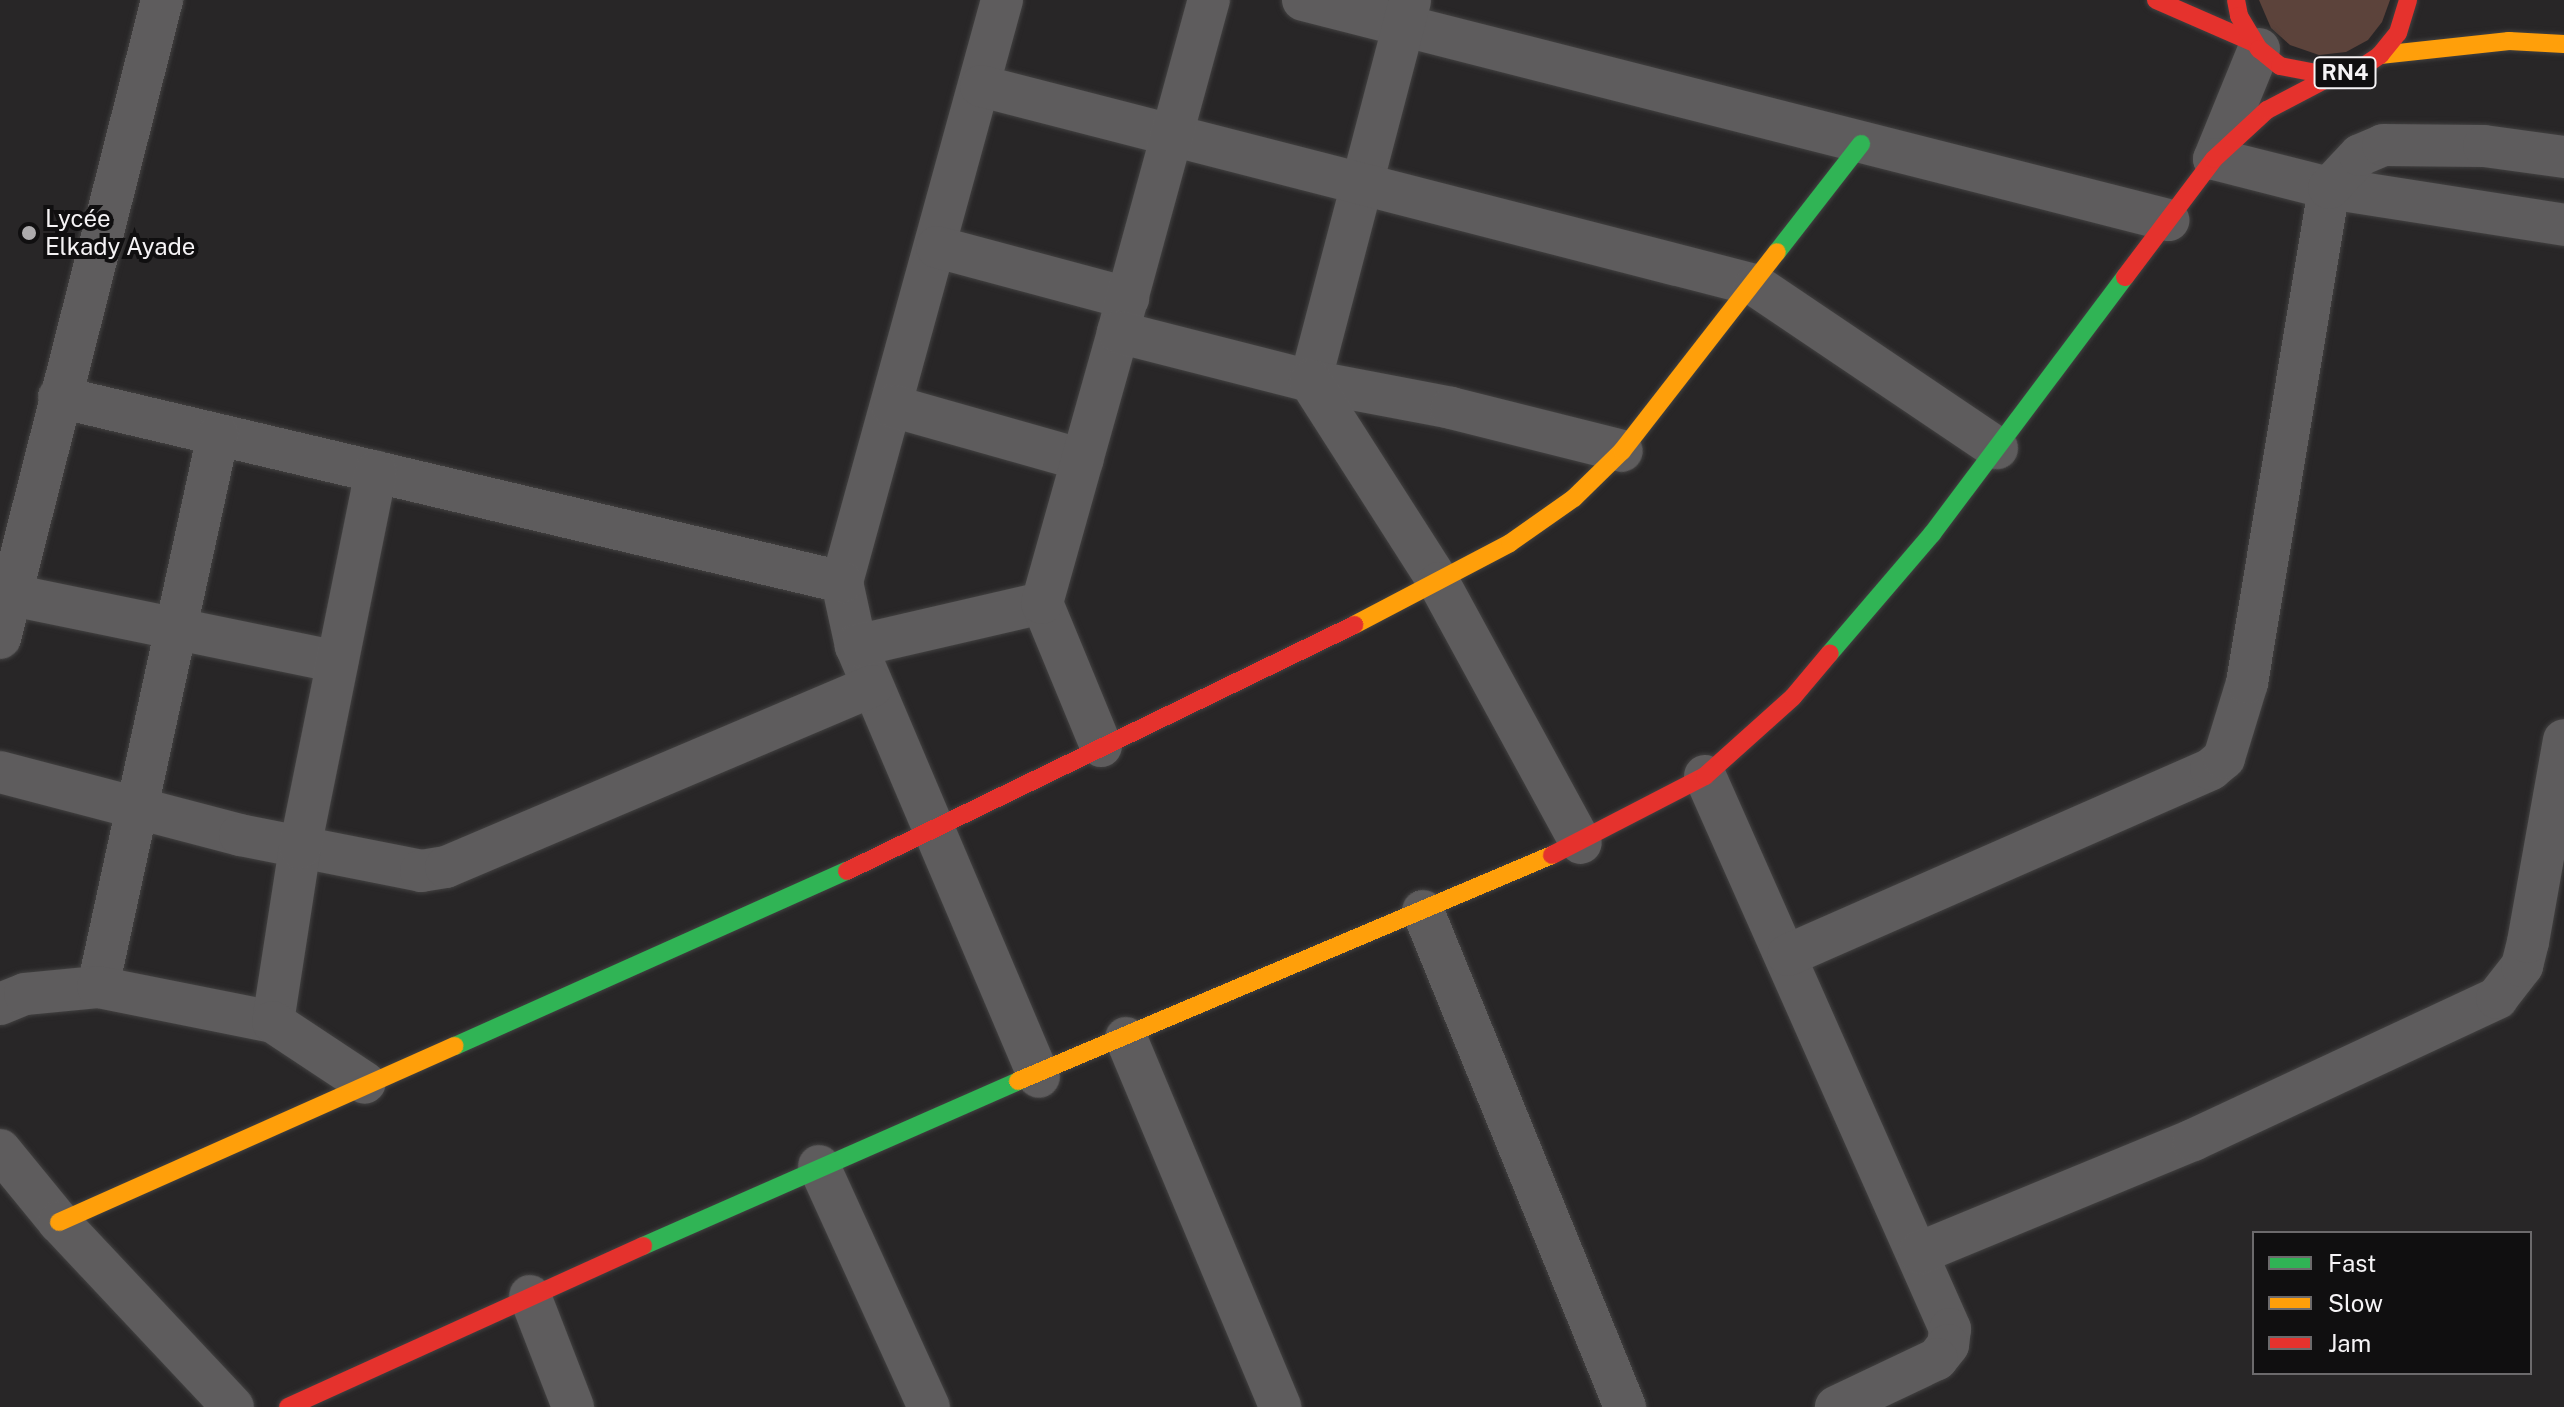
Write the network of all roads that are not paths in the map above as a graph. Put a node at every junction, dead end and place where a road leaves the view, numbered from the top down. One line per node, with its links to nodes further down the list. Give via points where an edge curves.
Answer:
1 (162, 0): 26 (street)
2 (1002, 0): 13 (street)
3 (1209, 0): 14 (street)
4 (1303, 0): 8 (street)
5 (2156, 0): 10 (street, RN4)
6 (2236, 0): 10 (street)
7 (2408, 0): 11 (street, RN4, via 2398,33)
8 (1406, 13): 15 (street); 18 (street)
9 (2564, 44): 11 (street, RN4, via 2495,41)
10 (2256, 46): 12 (street, RN4, via 2280,66); 17 (street)
11 (2380, 55): 12 (street, RN4, via 2358,70)
12 (2332, 76): 17 (street, via 2267,110)
13 (981, 86): 14 (street); 22 (street)
14 (1171, 136): 18 (street); 24 (street)
15 (1861, 144): 20 (street); 23 (street)
16 (2564, 157): 19 (street, via 2484,146 2383,145 2360,155)
17 (2214, 159): 19 (street); 20 (street)
18 (1365, 187): 23 (street); 25 (street)
19 (2329, 188): 21 (street); 51 (street, via 2247,683 2224,758 2211,769)
20 (2168, 220): 29 (street)
21 (2564, 225)
22 (937, 247): 24 (street); 27 (street)
23 (1755, 285): 29 (street); 30 (street)
24 (1123, 315): 25 (street); 31 (street)
25 (1310, 381): 30 (street, via 1451,408); 34 (street)
26 (59, 397): 28 (street); 35 (street)
27 (892, 406): 31 (street); 33 (street)
28 (218, 435): 32 (street); 37 (street)
29 (1997, 448): 45 (street, via 1932,534 1793,697)
30 (1622, 451): 34 (street, via 1574,498)
31 (1083, 460): 36 (street)
32 (376, 472): 33 (street); 40 (street)
33 (842, 582): 39 (street)
34 (1439, 583): 43 (street); 48 (street)
35 (12, 595): 37 (street); 38 (street)
36 (1042, 603): 39 (street); 43 (street)
37 (176, 629): 40 (street); 46 (street)
38 (0, 638)
39 (856, 646): 41 (street)
40 (337, 662): 49 (street)
41 (872, 686): 47 (street); 49 (street, via 446,867 389,869)
42 (2564, 740): 61 (street, via 2522,966 2497,998 2193,1140)
43 (1101, 746): 47 (street)
44 (0, 772): 46 (street)
45 (1705, 776): 48 (street); 51 (street)
46 (134, 808): 49 (street); 52 (street)
47 (937, 831): 56 (street); 57 (street)
48 (1581, 843): 50 (street)
49 (300, 848): 54 (street)
50 (1423, 911): 55 (street); 68 (street)
51 (1788, 955): 61 (street)
52 (98, 987): 53 (street, via 25,994); 54 (street)
53 (0, 1004)
54 (273, 1022): 57 (street)
55 (1126, 1038): 56 (street); 67 (street)
56 (1039, 1077): 59 (street)
57 (365, 1083): 60 (street)
58 (0, 1150): 60 (street)
59 (819, 1166): 62 (street); 66 (street)
60 (59, 1222): 63 (street)
61 (1919, 1253): 69 (street, via 1950,1329 1948,1345 1914,1373)
62 (530, 1296): 64 (street); 65 (street)
63 (233, 1407)
64 (288, 1407)
65 (573, 1407)
66 (929, 1407)
67 (1280, 1407)
68 (1625, 1407)
69 (1836, 1407)

